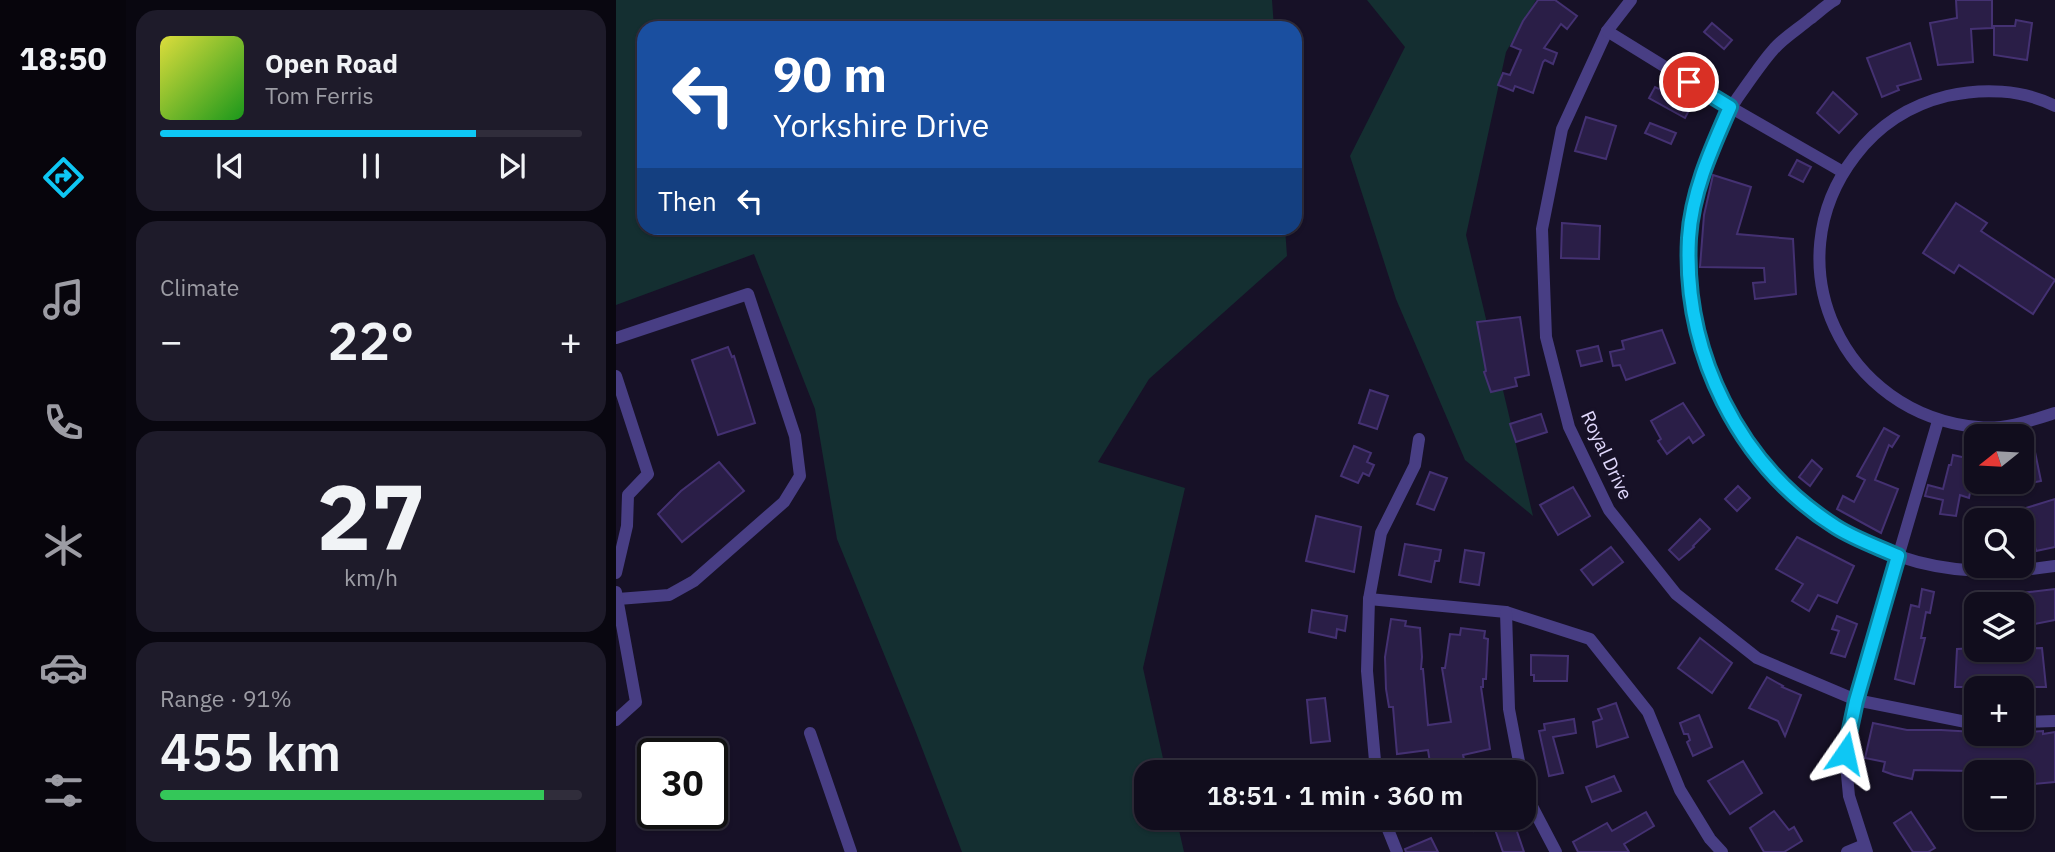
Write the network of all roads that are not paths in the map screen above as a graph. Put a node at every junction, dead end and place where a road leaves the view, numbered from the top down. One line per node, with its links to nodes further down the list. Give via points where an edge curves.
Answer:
1 (1631, 0): 3 (street, Royal Drive)
2 (1835, 0): 5 (street, via 1774,49)
3 (1607, 31): 5 (street); 18 (street, Royal Drive, via 1562,129 1542,229 1546,338 1569,428 1609,510 1676,594 1758,657)
4 (2055, 106): 6 (street, via 2007,92 1969,92 1931,100 1896,117 1866,141)
5 (1730, 107): 6 (street); 12 (street, via 1703,169 1689,236 1691,305 1708,371 1739,432 1782,485 1836,527)
6 (1843, 172): 10 (street, via 1823,219 1819,270 1830,320 1855,364 1892,398)
7 (616, 338): 15 (street, via 748,294 795,436 800,476 784,502 694,581 669,595)
8 (616, 376): 14 (street, via 648,474 628,495 627,526)
9 (2055, 413): 10 (street, via 2021,424 1979,428)
10 (1938, 421): 12 (street)
11 (1419, 439): 16 (street, via 1415,465 1381,533)
12 (1898, 556): 13 (street, via 1954,570 2012,572); 18 (street)
13 (2055, 566)
14 (616, 573)
15 (617, 595): 19 (street, via 636,702)
16 (1369, 599): 17 (street); 24 (street, via 1367,671)
17 (1506, 612): 25 (street, via 1509,709); 32 (street, via 1590,639 1648,712 1680,790)
18 (1856, 701): 21 (street, Royal Drive); 28 (street, via 1845,753 1849,796)
19 (616, 719)
20 (2055, 721): 22 (street)
21 (1964, 722)
22 (2034, 722)
23 (810, 733): 29 (street)
24 (1375, 760)
25 (1519, 760)
26 (1536, 814): 31 (street)
27 (1388, 830): 30 (street)
28 (1866, 849): 33 (street)
29 (851, 852)
30 (1397, 852)
31 (1556, 852)
32 (1722, 852)
33 (1847, 852)

